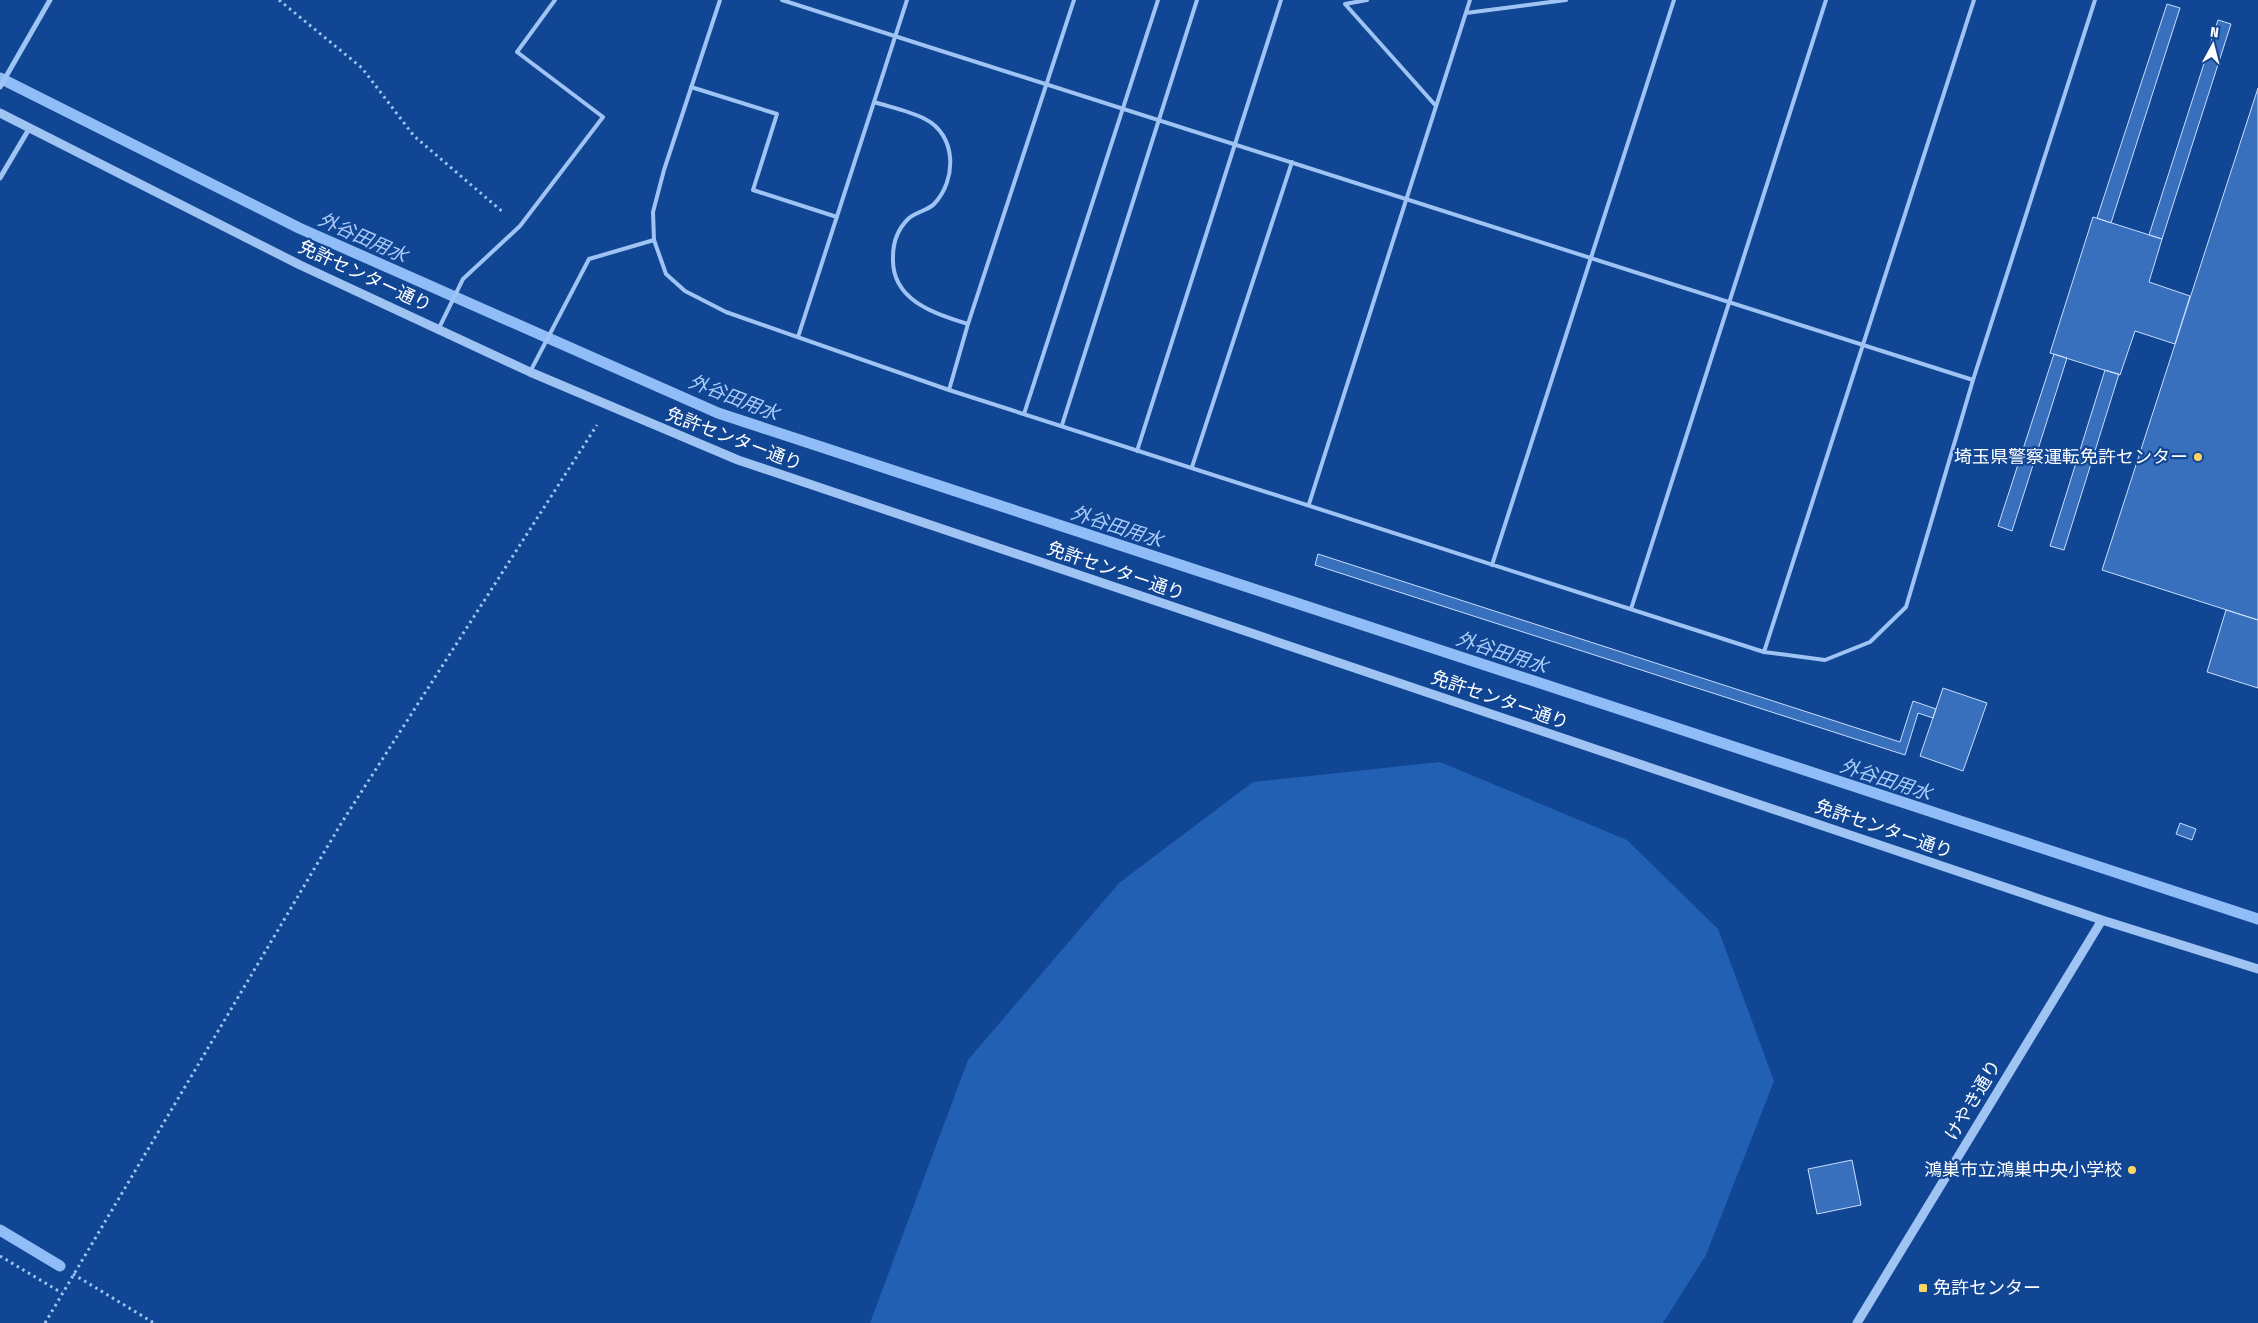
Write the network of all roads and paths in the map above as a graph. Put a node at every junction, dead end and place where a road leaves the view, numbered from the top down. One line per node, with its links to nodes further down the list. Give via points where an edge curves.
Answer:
1 (50, 0): 21 (street)
2 (279, 0): 34 (path, via 362,68 414,136)
3 (555, 0): 34 (lane, via 517,52 603,117)
4 (720, 0): 22 (lane)
5 (782, 0): 19 (lane)
6 (907, 0): 19 (lane)
7 (1074, 0): 20 (lane)
8 (1158, 0): 25 (lane)
9 (1197, 0): 27 (lane)
10 (1281, 0): 29 (lane)
11 (1366, 0): 24 (lane, via 1345,4)
12 (1470, 0): 18 (lane)
13 (1566, 0): 18 (lane)
14 (1674, 0): 36 (lane)
15 (1826, 0): 37 (lane)
16 (1974, 0): 41 (lane)
17 (2095, 0): 43 (lane)
18 (1466, 13): 24 (lane)
19 (895, 36): 20 (lane); 23 (lane)
20 (1046, 84): 25 (lane); 38 (lane)
21 (0, 87)
22 (691, 87): 33 (lane, via 777,114 752,190); 35 (lane, via 655,203)
23 (874, 102): 33 (lane); 38 (lane, via 926,119 947,140 951,165 947,187 933,205 908,219 893,242 892,270 902,291 922,308)
24 (1436, 106): 32 (lane)
25 (1123, 108): 27 (lane); 46 (lane)
26 (0, 113): 28 (street, 免許センター通り)
27 (1159, 120): 29 (lane); 47 (lane)
28 (29, 129): 31 (street); 39 (street, 免許センター通り, via 300,265)
29 (1235, 144): 30 (lane); 48 (lane)
30 (1292, 162): 32 (lane); 49 (lane)
31 (0, 178)
32 (1405, 199): 36 (lane); 50 (lane)
33 (837, 217): 40 (lane)
34 (520, 226): 39 (lane, via 463,279)
35 (654, 240): 40 (lane, via 666,274 685,291 726,312); 42 (lane, via 589,259)
36 (1591, 258): 37 (lane); 51 (lane)
37 (1729, 302): 41 (lane); 52 (lane)
38 (968, 324): 44 (lane)
39 (439, 328): 42 (street, 免許センター通り)
40 (798, 338): 44 (lane)
41 (1863, 344): 43 (lane); 53 (lane)
42 (530, 372): 45 (street, 免許センター通り)
43 (1973, 380): 53 (lane, via 1906,607 1870,642 1825,660)
44 (949, 390): 46 (lane)
45 (610, 406): 54 (street, 免許センター通り, via 738,460 823,490); 57 (path, via 342,822)
46 (1024, 414): 47 (lane)
47 (1062, 425): 48 (lane)
48 (1137, 451): 49 (lane)
49 (1192, 467): 50 (lane)
50 (1309, 504): 51 (lane)
51 (1492, 565): 52 (lane)
52 (1631, 609): 53 (lane)
53 (1764, 652)
54 (2102, 920): 55 (street, 免許センター通り); 61 (street, けやき通り)
55 (2258, 969)
56 (0, 1256): 58 (path)
57 (73, 1274): 58 (path); 60 (path)
58 (62, 1293): 59 (path)
59 (45, 1323)
60 (154, 1323)
61 (1857, 1323)

